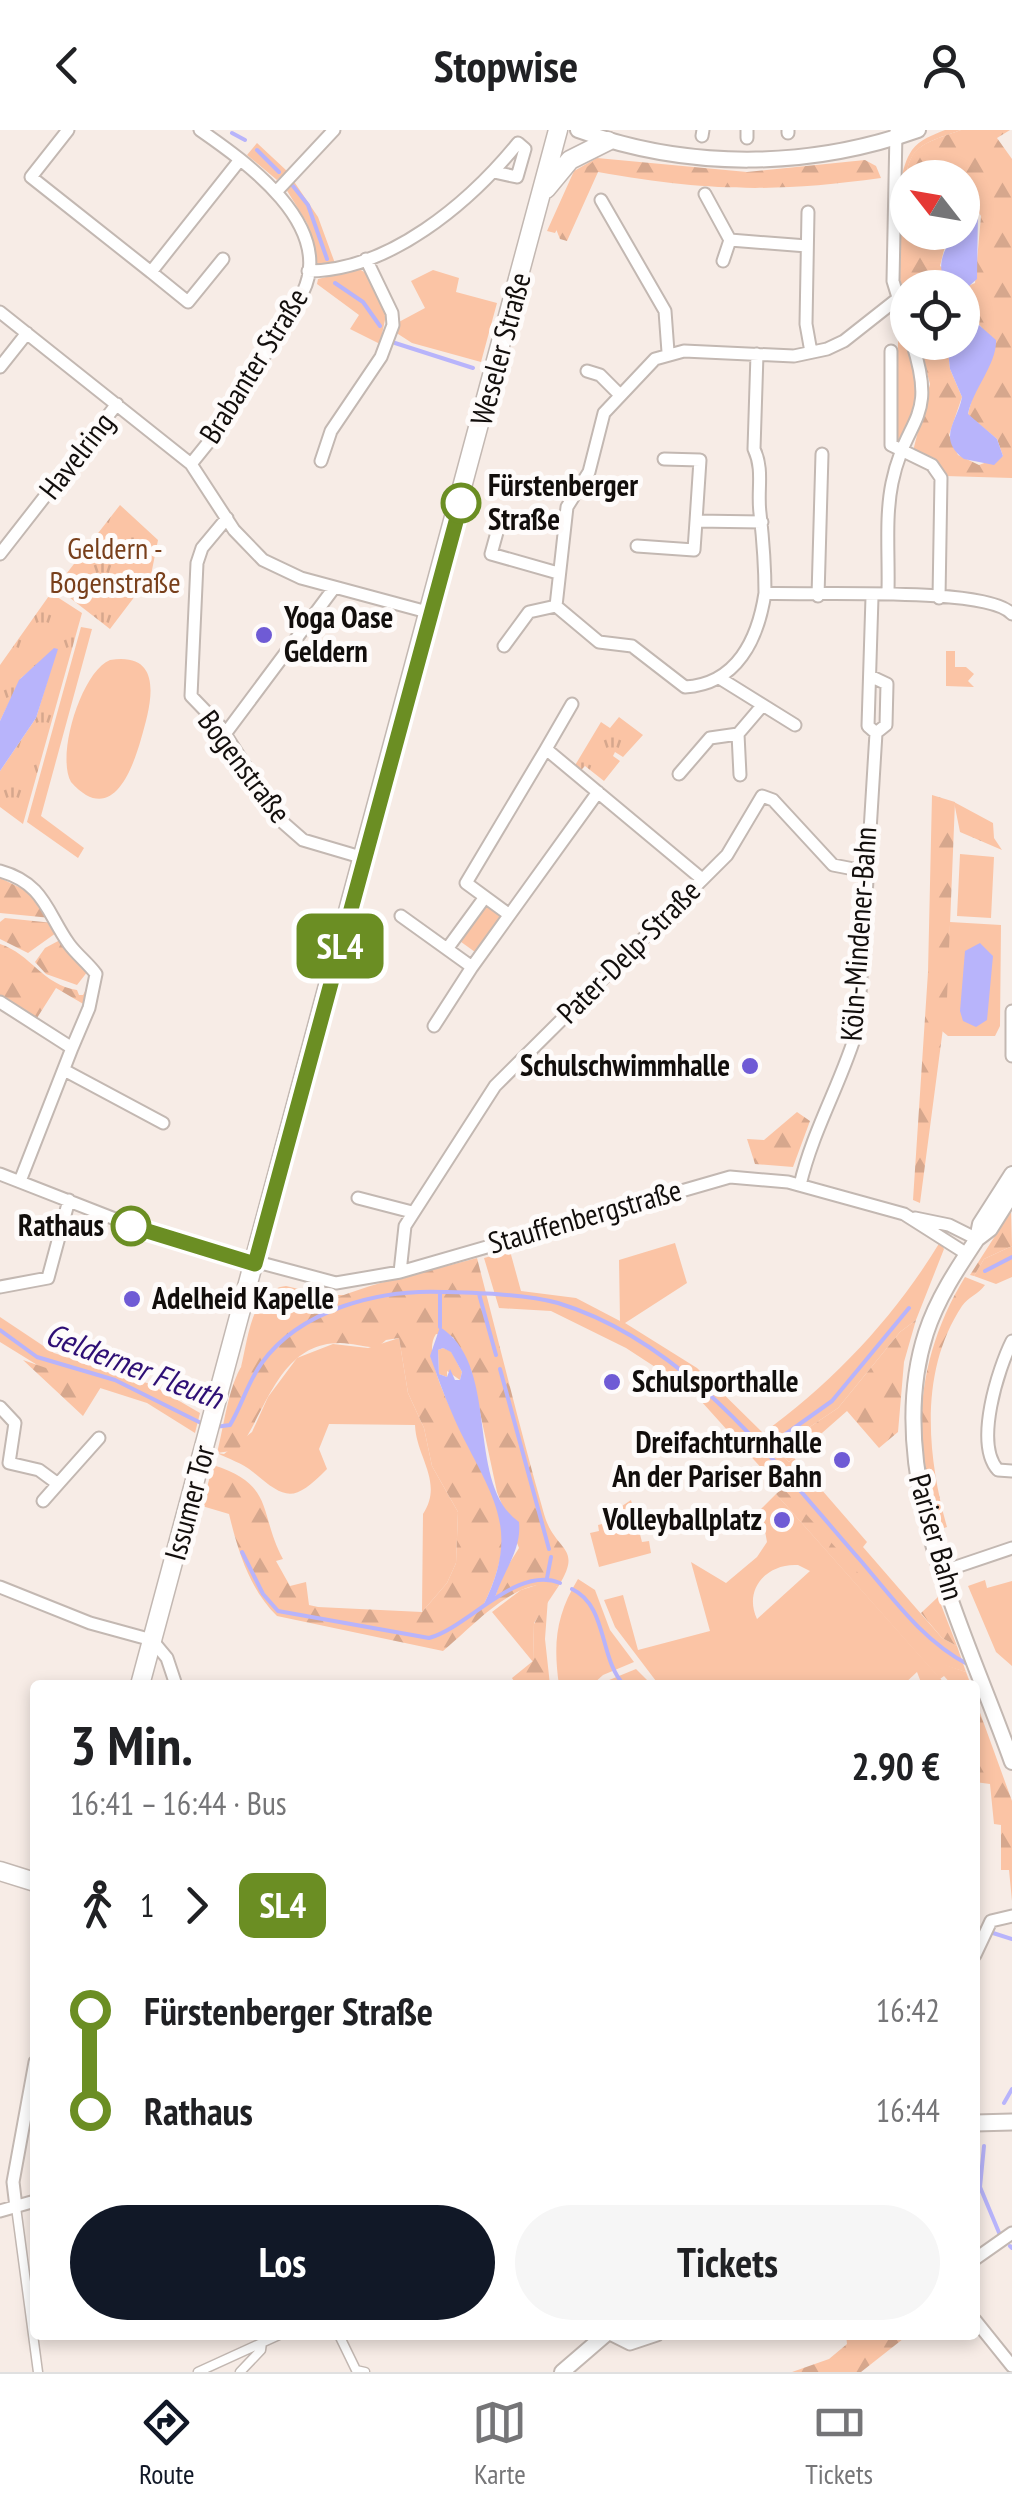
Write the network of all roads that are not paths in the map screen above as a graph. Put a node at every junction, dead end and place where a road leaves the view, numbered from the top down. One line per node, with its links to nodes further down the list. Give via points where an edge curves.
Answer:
1 (68, 130): 23 (street, via 31,177)
2 (200, 130): 9 (street, Brabanter Straße)
3 (334, 130): 11 (street)
4 (558, 130): 13 (main road, Weseler Straße)
5 (578, 130): 8 (street)
6 (918, 130): 7 (street)
7 (896, 134): 8 (street, via 827,153 759,160 664,154); 21 (street)
8 (608, 141): 13 (main road, via 570,160)
9 (239, 160): 11 (street, Brabanter Straße); 23 (street)
10 (494, 172): 19 (street, via 435,224)
11 (276, 192): 22 (street, Brabanter Straße, via 298,223)
12 (704, 194): 16 (street)
13 (541, 198): 56 (main road, Weseler Straße)
14 (600, 200): 27 (street, via 666,311)
15 (808, 212): 17 (street)
16 (730, 240): 17 (street); 20 (street)
17 (807, 246): 28 (street)
18 (223, 258): 23 (street, via 188,302)
19 (366, 259): 22 (street); 39 (street, via 392,324 381,357 331,431)
20 (723, 261)
21 (896, 270)
22 (308, 271): 40 (street, Brabanter Straße, via 303,292)
23 (150, 272)
24 (890, 305): 28 (street, via 844,341)
25 (0, 312): 26 (street)
26 (27, 333): 32 (street); 35 (street)
27 (668, 352): 29 (street); 34 (street)
28 (811, 352): 29 (street)
29 (757, 354): 43 (street, via 754,449 761,463)
30 (891, 360): 36 (street, via 891,445)
31 (918, 360): 36 (street, via 924,395)
32 (0, 367)
33 (587, 371): 34 (street)
34 (620, 394): 47 (street, via 604,413 589,472 567,507)
35 (117, 404): 40 (street); 46 (street, Havelring)
36 (902, 453): 49 (street, via 891,494); 53 (street, via 932,465 941,478)
37 (822, 454): 51 (street)
38 (664, 459): 42 (street, via 700,460)
39 (321, 461)
40 (192, 464): 41 (street)
41 (227, 518): 48 (street, via 263,560); 62 (street, Bogenstraße, via 197,563 190,690)
42 (696, 521): 43 (street); 45 (street, via 694,550)
43 (762, 522): 50 (street)
44 (499, 525): 47 (street, via 491,554)
45 (636, 546)
46 (0, 554)
47 (558, 573): 54 (street)
48 (334, 588): 56 (street); 62 (street)
49 (890, 591): 52 (street); 53 (street)
50 (765, 593): 51 (street); 58 (street, via 759,630)
51 (818, 596): 52 (street)
52 (872, 597): 70 (street, Köln-Mindener-Bahn, via 870,676 887,684 886,726 876,733)
53 (939, 598): 55 (street, via 979,599)
54 (556, 606): 57 (street, via 529,612); 58 (street, via 599,642 632,646 685,687)
55 (1011, 610)
56 (432, 613): 68 (main road, Weseler Straße)
57 (504, 646)
58 (721, 679): 60 (street)
59 (572, 704): 64 (street)
60 (760, 706): 61 (street); 63 (street)
61 (795, 725)
62 (225, 734): 68 (street, Bogenstraße, via 278,819 303,840)
63 (738, 734): 65 (street, via 710,738); 66 (street)
64 (546, 749): 67 (street); 72 (street, via 466,883)
65 (679, 774)
66 (740, 775)
67 (598, 792): 71 (street); 73 (street)
68 (364, 858): 95 (main road, Weseler Straße)
69 (0, 871): 80 (street, via 50,906 65,939 96,974)
70 (864, 871): 71 (street, Pater-Delp-Straße, via 838,868 765,796 738,841); 87 (street, Köln-Mindener-Bahn, via 858,1027 816,1126)
71 (702, 879): 91 (street, Pater-Delp-Straße, via 502,1079)
72 (485, 896): 73 (street); 75 (street)
73 (507, 913): 76 (street)
74 (402, 916): 75 (street)
75 (447, 949): 76 (street)
76 (472, 967): 79 (street)
77 (0, 1002): 80 (street)
78 (1012, 1011): 81 (street)
79 (434, 1026)
80 (72, 1048): 82 (street)
81 (1012, 1056)
82 (64, 1070): 83 (street); 86 (street)
83 (163, 1122)
84 (0, 1174): 86 (street, Stauffenbergstraße)
85 (1012, 1174): 93 (street)
86 (20, 1181): 90 (street, Stauffenbergstraße)
87 (800, 1185): 92 (street, Stauffenbergstraße); 96 (street, Stauffenbergstraße, via 758,1177 708,1181)
88 (1012, 1194): 93 (street)
89 (358, 1198): 91 (street)
90 (69, 1200): 95 (street, Stauffenbergstraße); 97 (street, via 48,1278)
91 (412, 1212): 96 (street, Pater-Delp-Straße, via 402,1236)
92 (915, 1218): 93 (street, Stauffenbergstraße); 94 (street, Stauffenbergstraße)
93 (977, 1239): 94 (street, Pariser Bahn)
94 (967, 1254): 106 (street, Pariser Bahn, via 931,1320 914,1393 916,1474)
95 (255, 1264): 96 (street, Stauffenbergstraße, via 336,1283); 108 (main road, Issumer Tor)
96 (400, 1272)
97 (0, 1287)
98 (1012, 1341): 102 (street, via 996,1381 989,1433 992,1462)
99 (0, 1407): 101 (street, via 15,1424)
100 (99, 1438): 103 (street)
101 (4, 1462): 103 (street, via 40,1470)
102 (1012, 1471)
103 (58, 1484): 104 (street)
104 (43, 1501)
105 (1012, 1548): 106 (street)
106 (944, 1571): 111 (street, Pariser Bahn)
107 (0, 1587): 108 (street)
108 (152, 1640): 109 (main road, Issumer Tor); 110 (street)
109 (141, 1680)
110 (174, 1680)
111 (1012, 1762)
112 (30, 1870): 113 (main road, via 0,1870)
113 (30, 1880)
114 (1012, 1916): 115 (street, via 991,1920)
115 (980, 1944)
116 (30, 2089): 120 (street, via 13,2182)
117 (1012, 2122): 118 (main road)
118 (980, 2123)
119 (30, 2203): 120 (street)
120 (16, 2207): 121 (street); 124 (street)
121 (0, 2211)
122 (1012, 2233): 123 (street)
123 (980, 2255)
124 (30, 2286)
125 (980, 2326): 131 (street)
126 (36, 2340): 132 (street)
127 (260, 2340): 133 (street)
128 (263, 2340): 134 (street)
129 (341, 2340): 135 (street, via 356,2370)
130 (612, 2340): 136 (street)
131 (1012, 2366)
132 (38, 2372)
133 (198, 2372)
134 (240, 2372)
135 (365, 2372)
136 (562, 2372)

